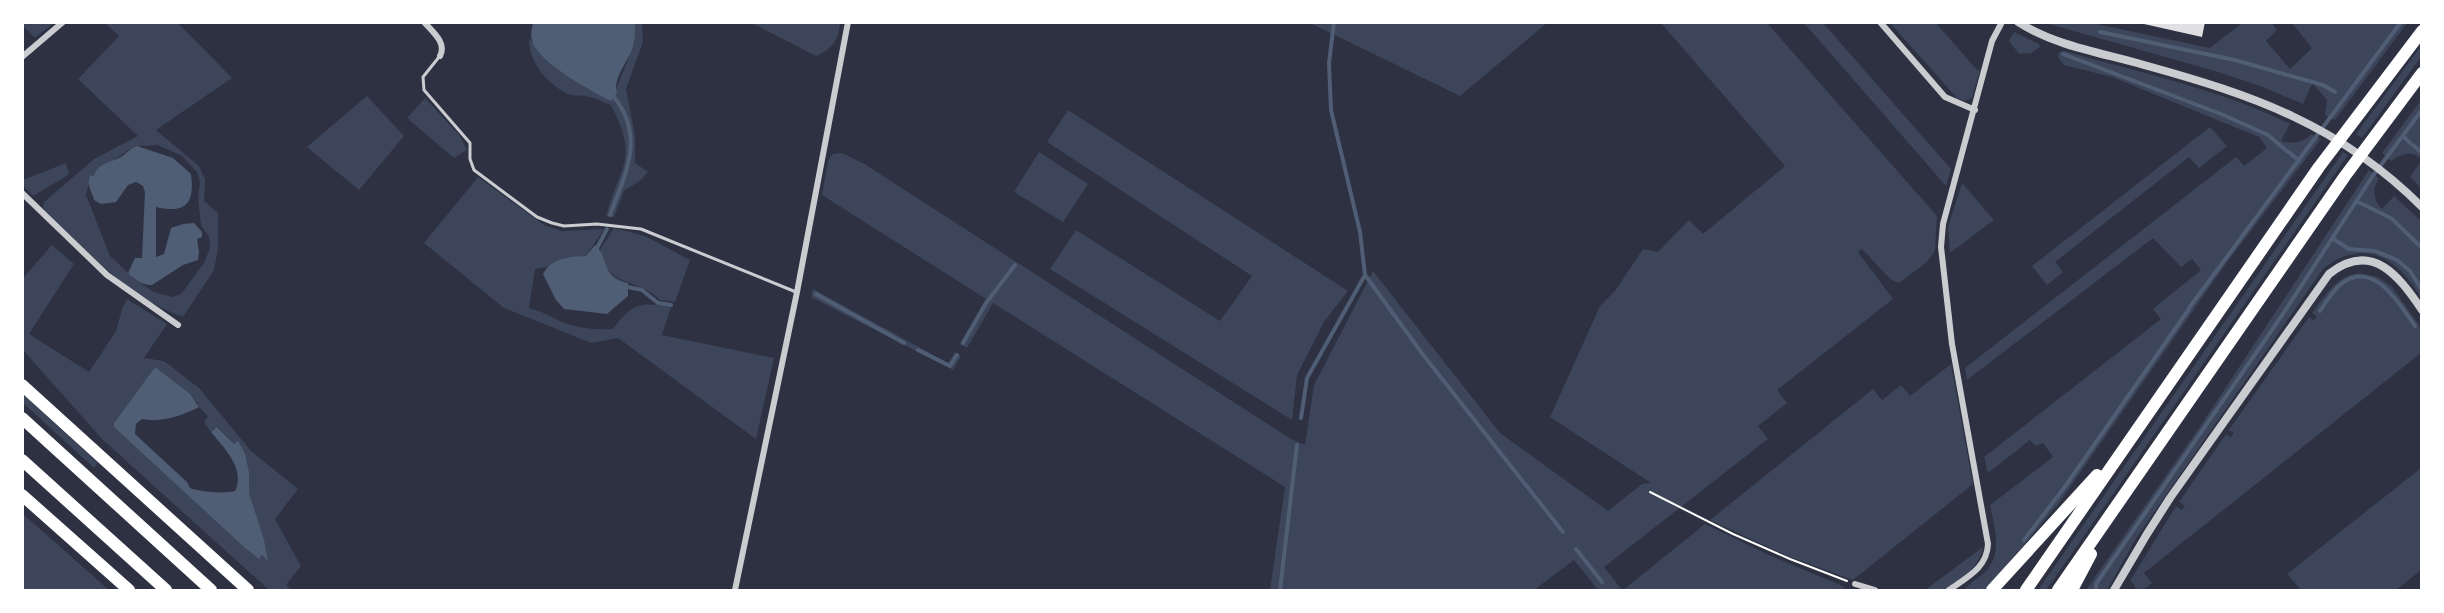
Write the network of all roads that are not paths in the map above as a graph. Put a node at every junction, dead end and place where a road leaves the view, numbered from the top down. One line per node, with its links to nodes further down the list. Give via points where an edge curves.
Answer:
1 (63, 22): 9 (street)
2 (424, 22): 8 (street, via 442,44)
3 (848, 22): 14 (street)
4 (1880, 22): 11 (street, via 1946,98)
5 (2002, 22): 11 (street, via 1992,41)
6 (2018, 22): 13 (street, via 2053,38 2253,98 2284,111 2348,146)
7 (2421, 31): 19 (highway, via 2319,167)
8 (440, 56): 14 (lane, via 423,77 424,90 470,143 474,170 537,217 564,226 597,224 641,229)
9 (22, 57)
10 (2421, 73): 22 (highway, via 2345,176)
11 (1975, 110): 30 (street, via 1945,213 1941,247 1952,344 1988,544 1980,566)
12 (22, 193): 16 (street, via 107,275)
13 (2421, 207)
14 (797, 292): 28 (street)
15 (2421, 310): 35 (street, via 2397,276 2382,266 2353,262 2328,274 2170,498)
16 (178, 325)
17 (22, 385): 27 (highway)
18 (22, 418): 26 (highway)
19 (2127, 444): 31 (highway); 32 (highway)
20 (22, 460): 25 (highway)
21 (22, 495): 24 (highway)
22 (2117, 506): 33 (highway); 34 (highway)
23 (1855, 584): 29 (street)
24 (129, 591)
25 (166, 591)
26 (211, 591)
27 (248, 591)
28 (735, 591)
29 (1875, 591)
30 (1949, 591)
31 (1992, 591)
32 (2026, 591)
33 (2058, 591)
34 (2072, 591)
35 (2114, 591)

